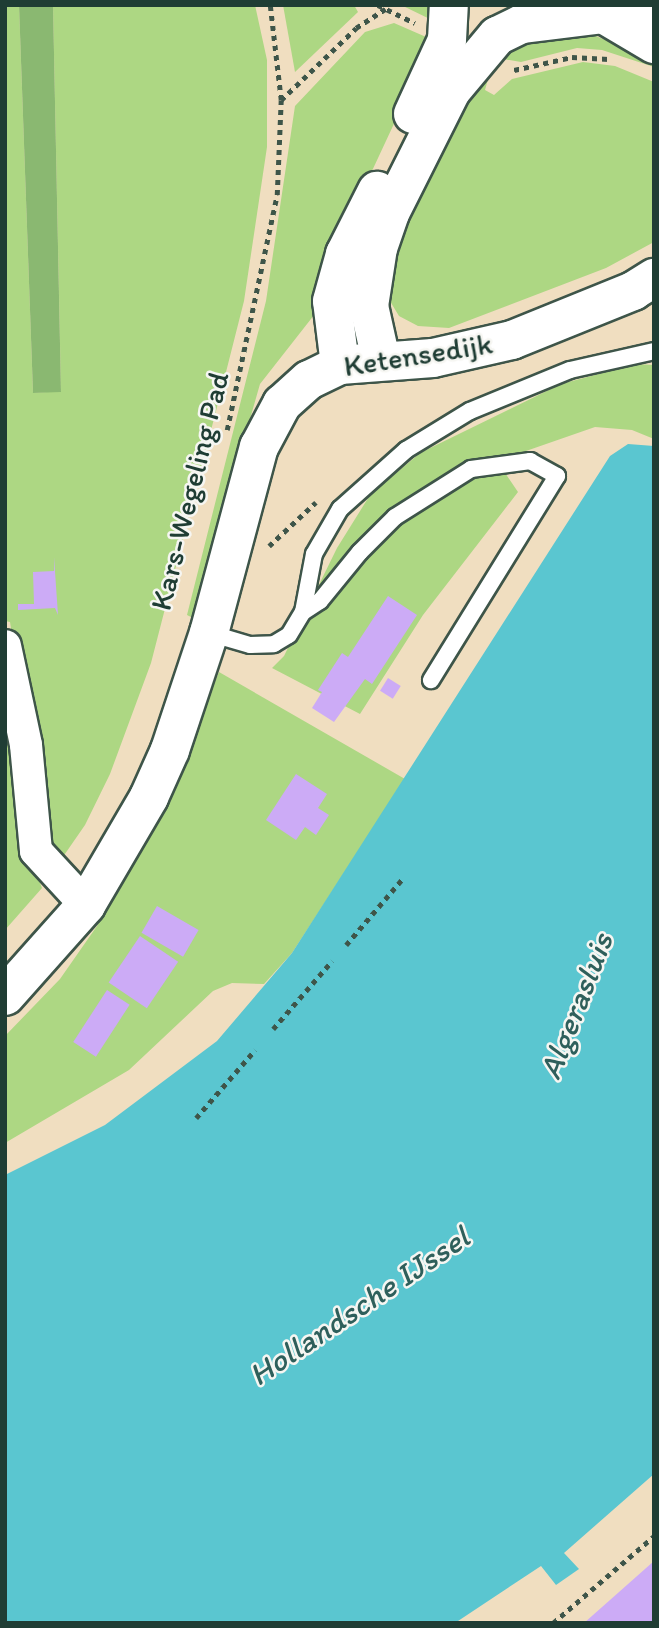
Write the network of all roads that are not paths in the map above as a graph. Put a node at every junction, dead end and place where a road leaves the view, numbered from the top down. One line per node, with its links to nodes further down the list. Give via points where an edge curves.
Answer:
1 (449, 5): 9 (street, via 447,40 345,254 332,301)
2 (644, 5): 4 (street)
3 (596, 10): 5 (street); 8 (street, via 522,24 497,36 452,90 390,213 375,258 369,306)
4 (654, 12)
5 (654, 44)
6 (654, 278): 8 (street, Ketensedijk, via 633,291 512,340 433,358)
7 (654, 351): 10 (lane, Ketensedijk, via 570,370 470,411 406,450 340,509 314,554)
8 (381, 360): 9 (street, Ketensedijk)
9 (340, 365): 11 (street, Ketensedijk, via 309,380 268,424)
10 (303, 612): 11 (lane, Ketensedijk, via 289,635 274,644 250,645); 13 (lane, Ketensedijk, via 320,601 395,517 471,469 530,461 557,476)
11 (209, 633): 14 (street, via 170,750 149,797)
12 (5, 646): 14 (street, via 26,745 36,851)
13 (431, 680)
14 (86, 905): 15 (street)
15 (5, 996)

